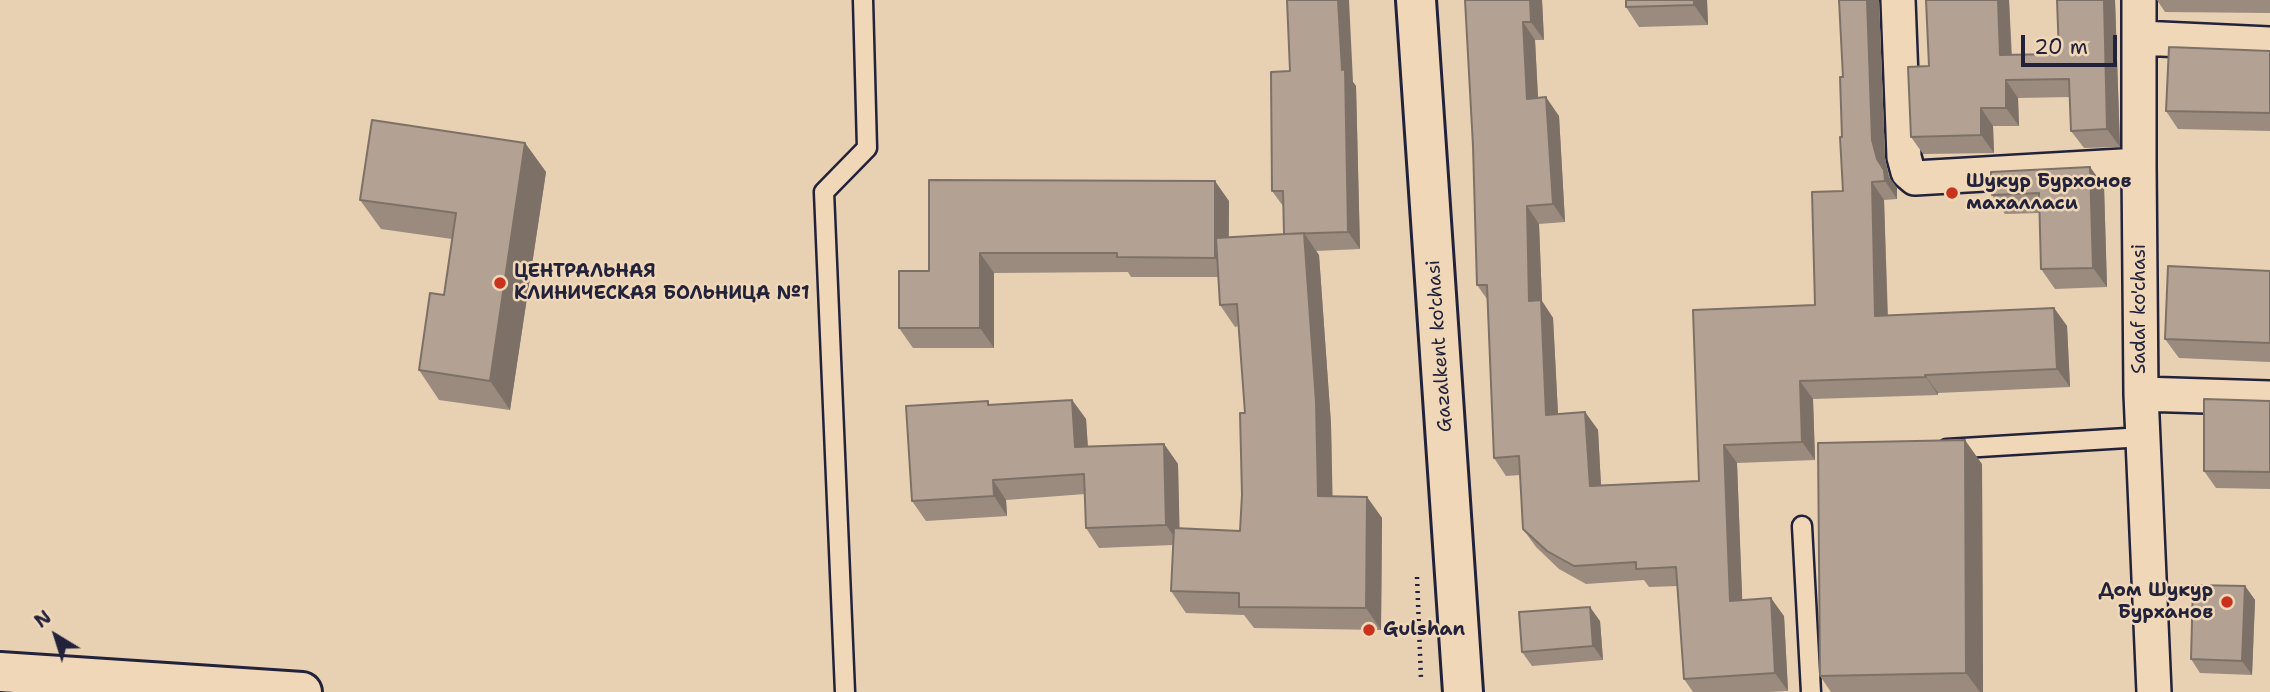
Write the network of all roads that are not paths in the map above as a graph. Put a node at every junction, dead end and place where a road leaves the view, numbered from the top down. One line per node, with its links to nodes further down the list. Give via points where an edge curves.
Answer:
1 (863, 0): 15 (lane, via 867,148 824,192)
2 (1416, 0): 16 (street, Gazalkent ko'chasi)
3 (1898, 0): 7 (street, via 1904,158 1915,178)
4 (2139, 0): 5 (street, Sadaf ko'chasi)
5 (2140, 38): 6 (street); 7 (street, Sadaf ko'chasi)
6 (2270, 44)
7 (2140, 165): 8 (street, Sadaf ko'chasi)
8 (2141, 394): 9 (street); 10 (street, Sadaf ko'chasi)
9 (2270, 398)
10 (2143, 437): 11 (lane); 18 (street, Sadaf ko'chasi)
11 (1924, 450)
12 (1802, 526): 17 (lane)
13 (0, 673): 14 (street)
14 (302, 692)
15 (845, 692)
16 (1463, 692)
17 (1811, 692)
18 (2154, 692)

